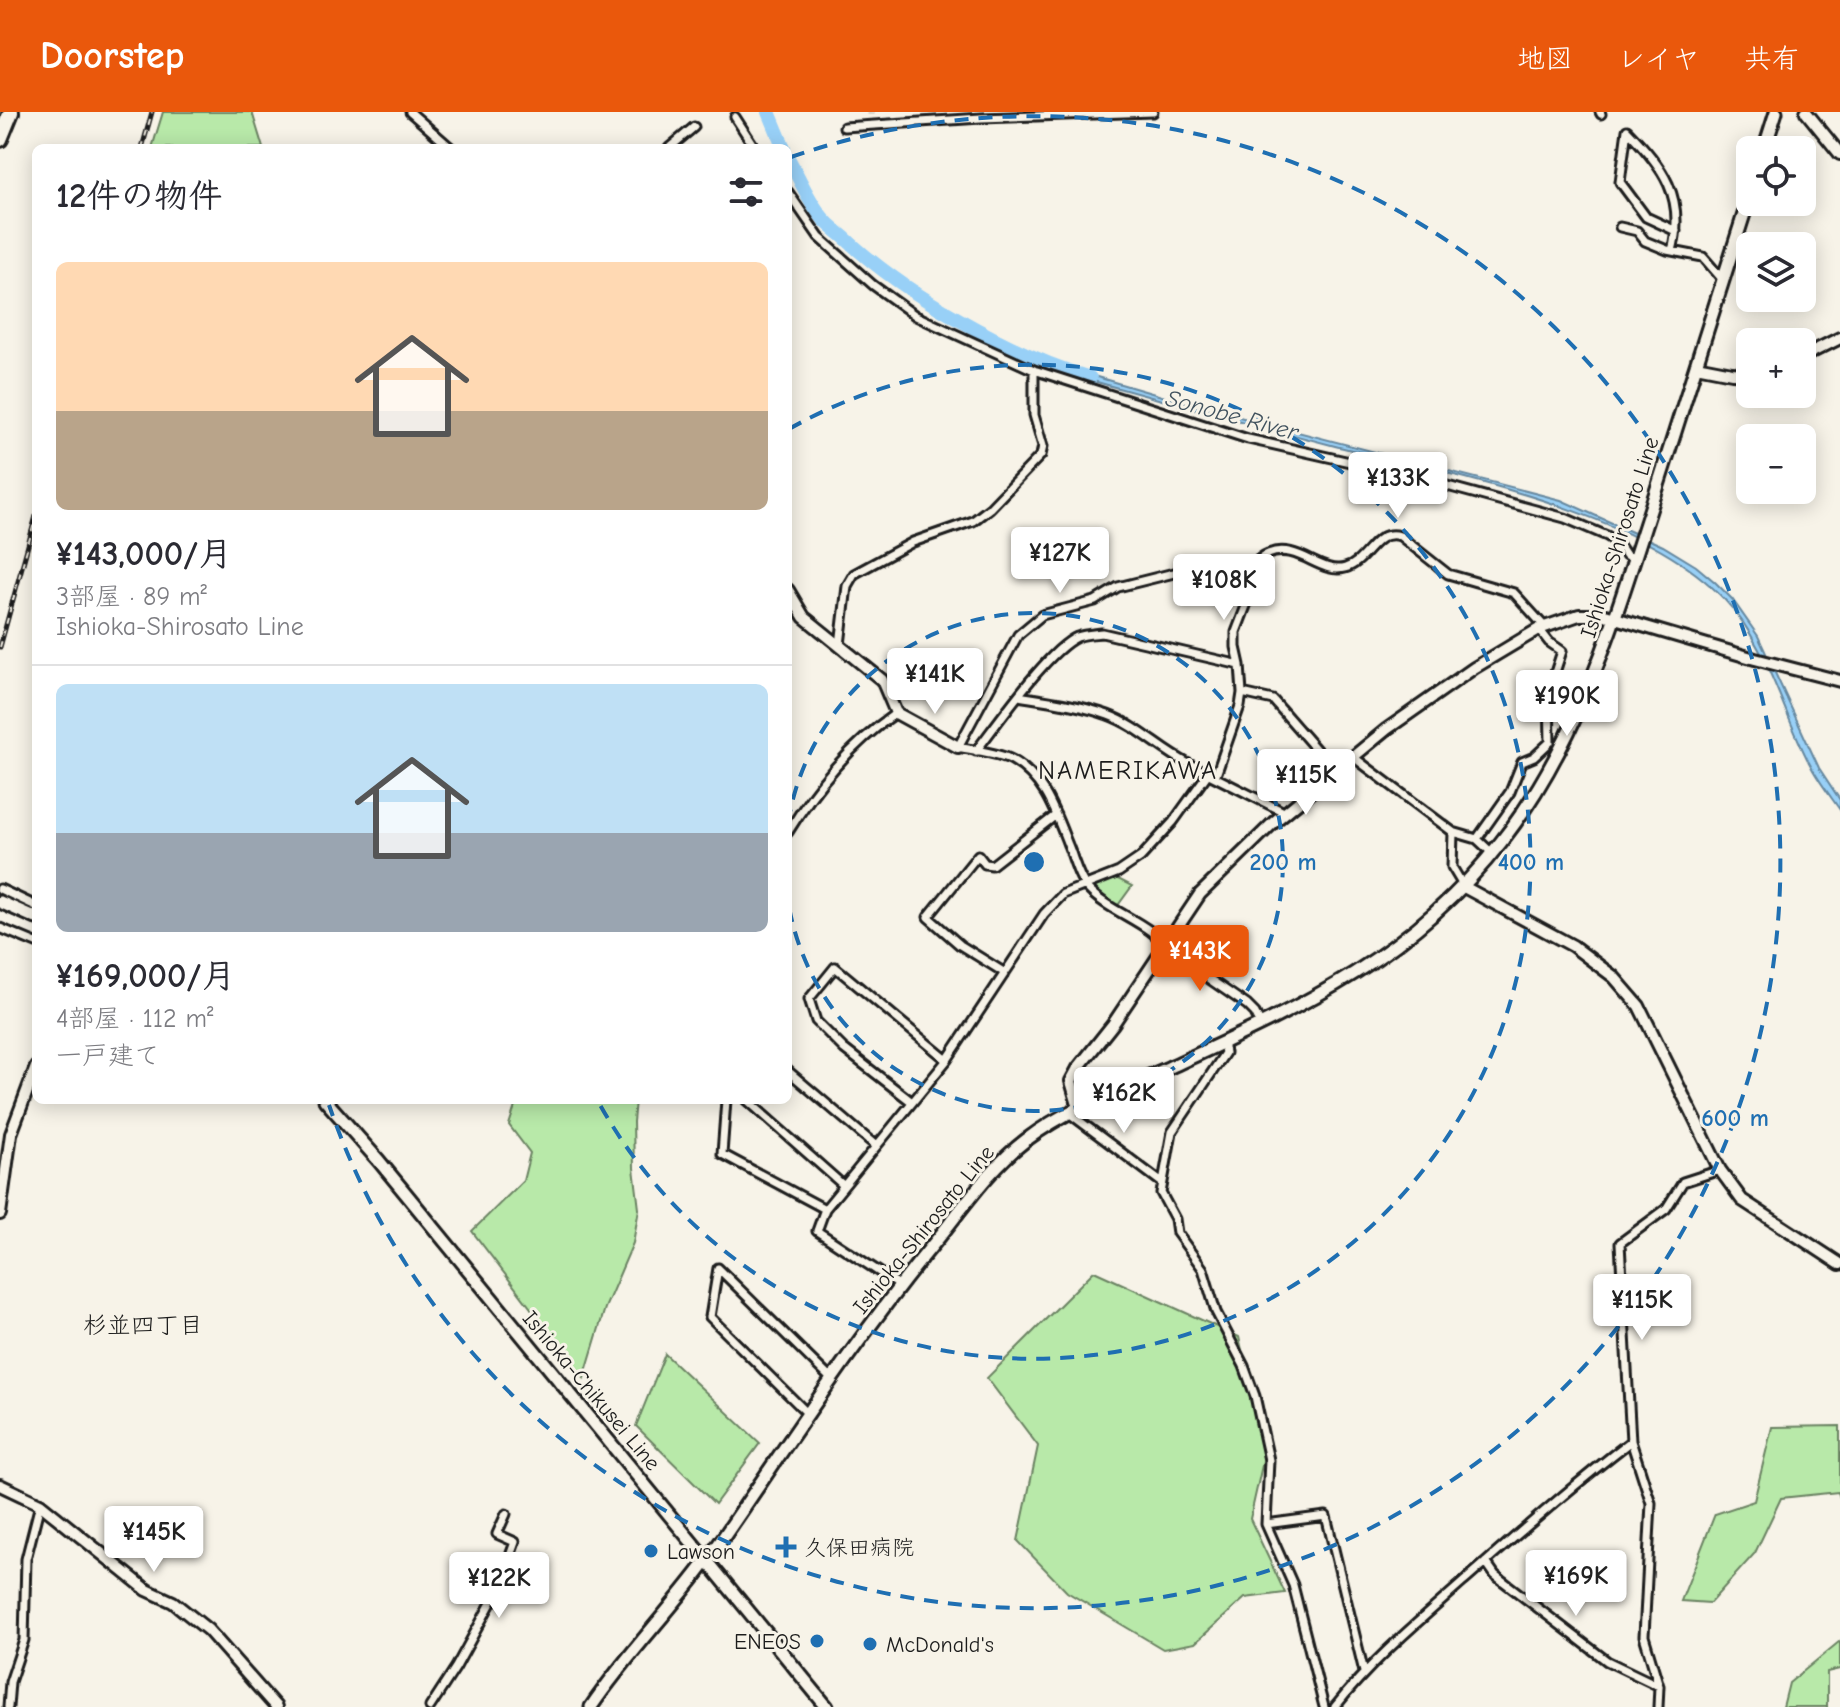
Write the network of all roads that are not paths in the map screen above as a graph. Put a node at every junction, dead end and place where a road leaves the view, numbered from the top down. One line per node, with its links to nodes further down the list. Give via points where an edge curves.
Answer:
1 (11, 112): 13 (highway)
2 (410, 112): 14 (street)
3 (1153, 112): 6 (street)
4 (1776, 112): 12 (main road)
5 (1806, 112): 17 (street)
6 (1094, 113): 9 (street)
7 (871, 115): 9 (street)
8 (735, 117): 16 (street)
9 (872, 126): 11 (street)
10 (694, 127): 15 (street)
11 (844, 127)
12 (1768, 136)
13 (0, 139)
14 (446, 144)
15 (674, 144)
16 (752, 144)
17 (1840, 154)
18 (792, 198): 27 (street, via 819,237 916,316)
19 (1743, 216): 23 (main road, Ishioka-Shirosato Line)
20 (1620, 227): 22 (street)
21 (1676, 231): 21 (street, via 1646,217 1620,182 1627,130 1658,161 1674,199); 22 (street)
22 (1672, 251): 23 (street, via 1703,257)
23 (1723, 280): 26 (main road, Ishioka-Shirosato Line)
24 (1840, 338): 25 (street)
25 (1816, 350)
26 (1696, 366): 28 (street); 29 (main road, Ishioka-Shirosato Line)
27 (1034, 370): 29 (street, via 1248,439 1565,518 1607,536 1626,555); 34 (street, via 1041,455 973,521 913,542 854,574 847,586)
28 (1736, 373)
29 (1636, 554): 32 (main road, Ishioka-Shirosato Line)
30 (1244, 574): 33 (street, via 1267,554 1295,552 1331,569 1345,568 1391,534 1462,581 1514,593); 35 (street, via 1246,606 1236,632); 40 (street, via 1186,570 1118,587 1095,601 1042,615 1018,635)
31 (792, 597): 34 (street, via 804,617)
32 (1615, 617): 33 (street, via 1579,615); 36 (street); 50 (main road, Ishioka-Shirosato Line, via 1559,753)
33 (1542, 627): 42 (street, via 1474,668); 49 (street, via 1549,642 1562,651 1549,691 1550,742 1522,762 1510,792)
34 (840, 645): 39 (street, via 882,680)
35 (1240, 665): 37 (street); 38 (street, via 1102,633 1082,636 1059,650)
36 (1840, 681)
37 (1242, 693): 43 (street, via 1273,700); 44 (street)
38 (1018, 696): 41 (street); 44 (street, via 1111,716)
39 (896, 713): 40 (street); 47 (street, via 836,764)
40 (958, 747): 41 (street)
41 (976, 751): 46 (street, via 1010,759 1029,773 1048,794)
42 (1352, 756): 43 (street); 48 (street)
43 (1334, 770): 45 (street)
44 (1212, 774): 45 (street); 51 (street, via 1141,857)
45 (1286, 813): 59 (street, via 1200,894)
46 (1056, 815): 51 (street); 60 (street, via 992,865 978,855 928,917)
47 (792, 825)
48 (1453, 832): 49 (street); 52 (street, via 1452,867)
49 (1477, 839): 50 (street)
50 (1492, 853): 52 (main road, Ishioka-Shirosato Line)
51 (1085, 885): 59 (street); 60 (street, via 1063,894 1046,912)
52 (1464, 887): 61 (main road, Ishioka-Shirosato Line, via 1361,970); 72 (street, via 1573,946 1614,977 1639,1006)
53 (0, 889): 55 (street)
54 (0, 902): 56 (main road)
55 (32, 904)
56 (32, 916)
57 (0, 928): 58 (street)
58 (32, 941)
59 (1166, 944): 61 (street, via 1247,1005); 70 (street, via 1078,1068 1071,1081)
60 (1005, 973): 63 (street)
61 (1261, 1025): 62 (main road, Ishioka-Shirosato Line)
62 (1223, 1042): 70 (main road, Ishioka-Shirosato Line); 73 (street, via 1225,1053 1172,1132)
63 (947, 1060): 66 (street); 66 (street, via 835,967 817,988 809,999 816,1021)
64 (792, 1074): 71 (street)
65 (32, 1078): 76 (street, via 11,1134)
66 (912, 1102): 71 (street)
67 (329, 1104): 86 (main road, Ishioka-Chikusei Line)
68 (726, 1104): 75 (street, via 722,1154)
69 (752, 1104): 74 (street)
70 (1074, 1110): 73 (street); 78 (main road, Ishioka-Shirosato Line, via 994,1169)
71 (876, 1146): 74 (street)
72 (1720, 1170): 77 (street, via 1742,1200); 81 (street, via 1683,1182 1666,1209 1620,1243)
73 (1161, 1182): 85 (street, via 1177,1233 1203,1269 1216,1312 1255,1396 1269,1460)
74 (843, 1185): 75 (street)
75 (825, 1209): 78 (street, via 817,1231)
76 (0, 1214)
77 (1840, 1264)
78 (899, 1285): 79 (main road, Ishioka-Shirosato Line)
79 (830, 1378): 80 (main road, Ishioka-Shirosato Line); 80 (street, via 718,1268 710,1317)
80 (807, 1413): 86 (main road, Ishioka-Shirosato Line)
81 (1631, 1441): 87 (street); 89 (street, via 1651,1503 1644,1636)
82 (0, 1485): 83 (street)
83 (40, 1504): 90 (street, via 26,1559 24,1640); 91 (street, via 147,1590 173,1602 208,1630)
84 (506, 1514): 92 (street, via 497,1534 515,1542 497,1592)
85 (1266, 1524): 88 (street, via 1326,1516); 95 (street, via 1293,1585)
86 (707, 1561): 93 (main road, Ishioka-Shirosato Line); 94 (main road, Ishioka-Chikusei Line)
87 (1486, 1562): 88 (street); 89 (street, via 1495,1575 1607,1661)
88 (1364, 1672): 96 (street)
89 (1659, 1686): 97 (street)
90 (8, 1707)
91 (276, 1707)
92 (430, 1707)
93 (591, 1707)
94 (827, 1707)
95 (1324, 1707)
96 (1335, 1707)
97 (1658, 1707)

